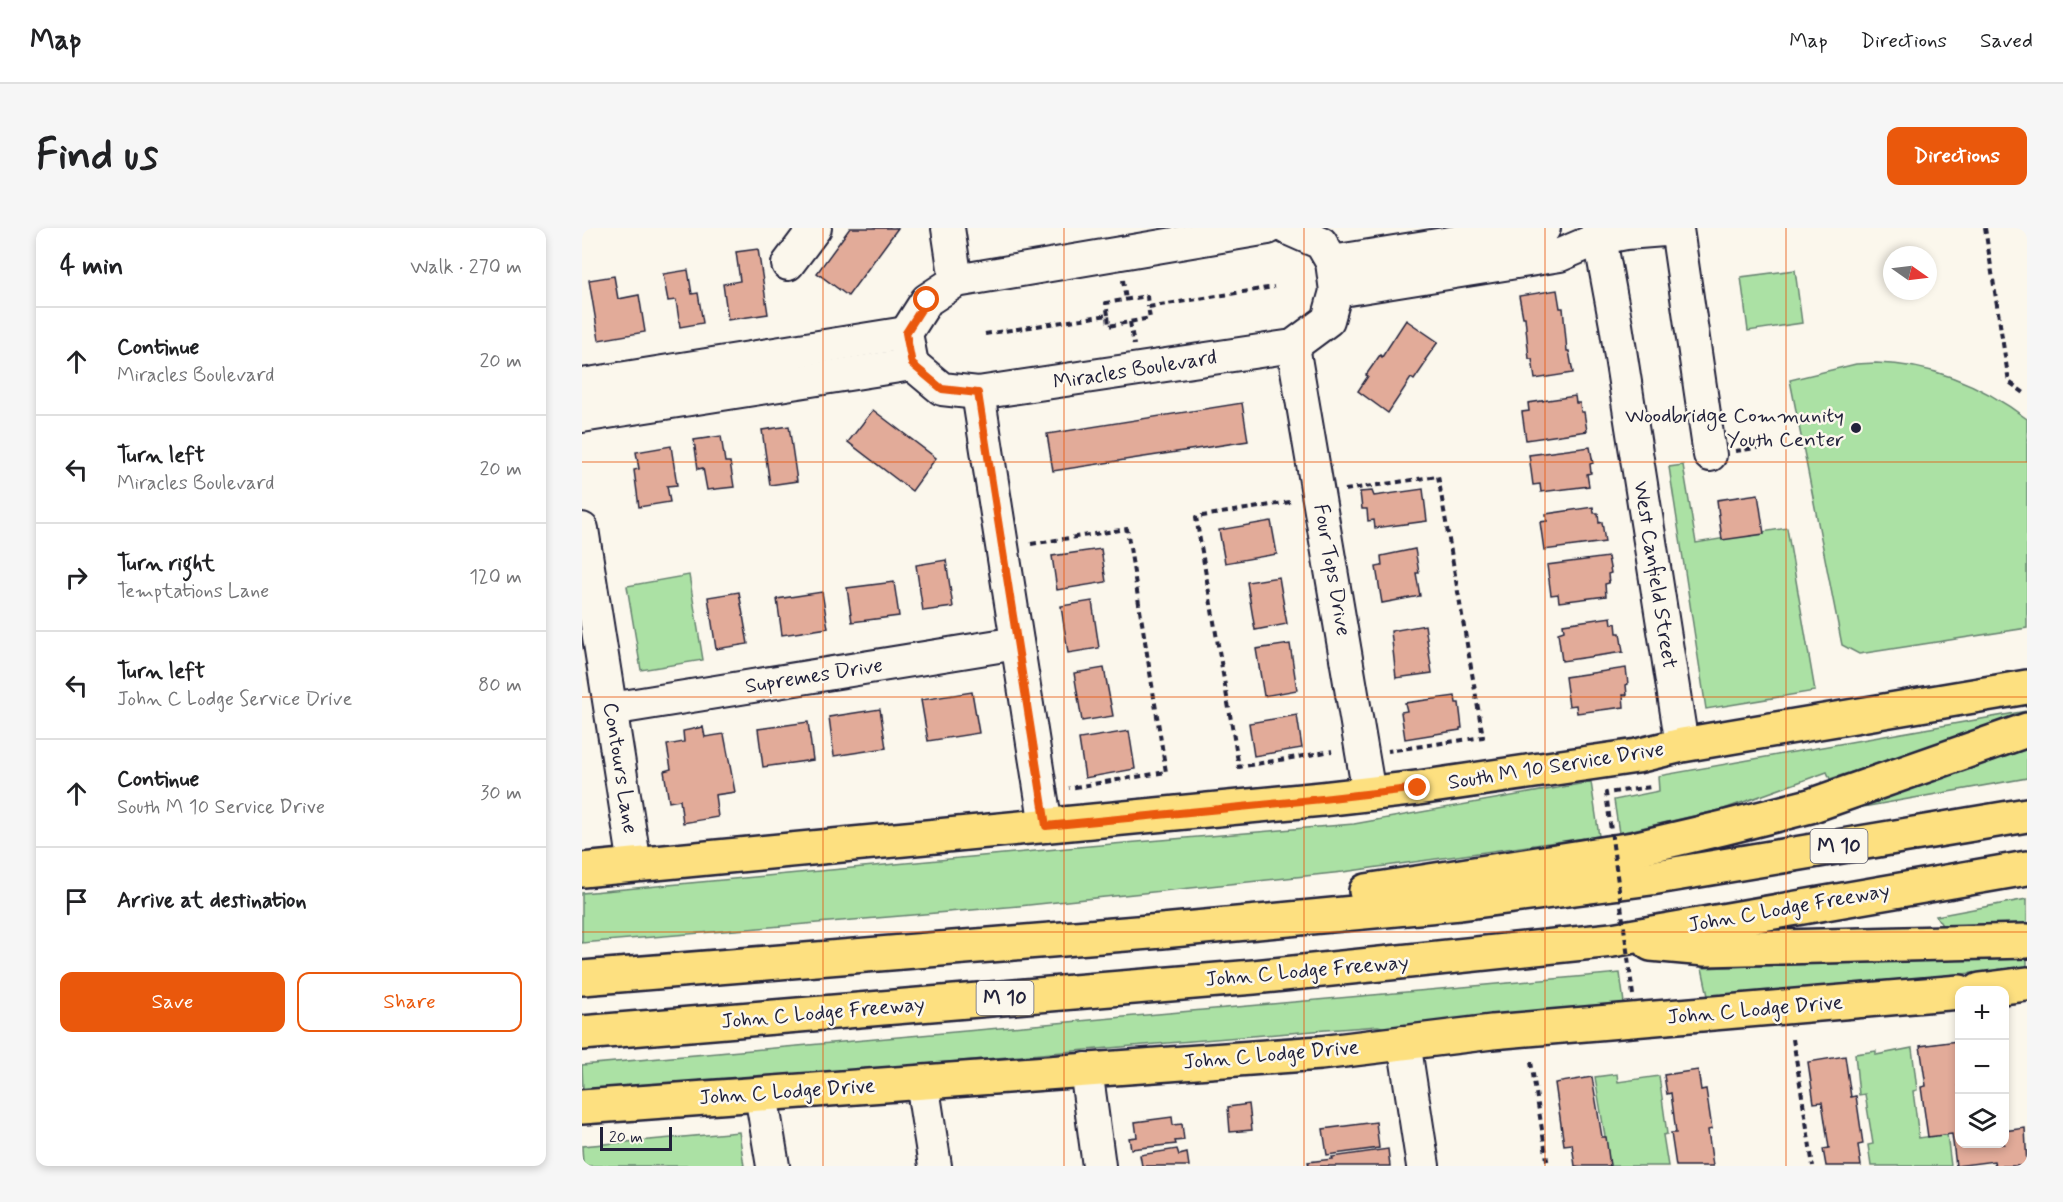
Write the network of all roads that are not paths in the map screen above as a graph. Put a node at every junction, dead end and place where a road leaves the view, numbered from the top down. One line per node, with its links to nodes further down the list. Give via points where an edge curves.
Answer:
1 (815, 228): 8 (street)
2 (948, 228): 10 (street)
3 (1268, 228): 10 (street)
4 (1287, 228): 9 (street, via 1321,243)
5 (1544, 228): 9 (street)
6 (1563, 228): 7 (street)
7 (1599, 233): 9 (street, via 1560,255); 17 (street, via 1677,229); 23 (street, West Canfield Street)
8 (788, 264)
9 (1334, 277): 12 (street, Miracles Boulevard, via 1328,320)
10 (956, 281): 11 (street, via 927,300)
11 (906, 333): 13 (street); 14 (street)
12 (1293, 346): 15 (street, Miracles Boulevard); 24 (street, Four Tops Drive)
13 (912, 364): 15 (street, Miracles Boulevard, via 942,389); 16 (street)
14 (582, 385)
15 (978, 393): 19 (street)
16 (582, 416)
17 (1710, 455)
18 (582, 534): 21 (street, Contours Lane)
19 (1017, 644): 21 (street, Supremes Drive); 26 (street)
20 (2027, 687): 23 (main road, South M 10 Service Drive)
21 (611, 709): 27 (street, Contours Lane)
22 (2027, 730): 30 (main road, via 1810,806 1722,828 1633,849 1349,894)
23 (1682, 745): 24 (main road, South M 10 Service Drive, via 1637,756)
24 (1369, 794): 26 (main road, South M 10 Service Drive)
25 (2027, 815): 30 (main road, M 10, via 1651,878 1460,903)
26 (1046, 826): 27 (main road)
27 (635, 865): 29 (main road)
28 (2027, 868): 31 (main road, John C Lodge Freeway / M 10)
29 (582, 870)
30 (1232, 924): 33 (main road, M 10)
31 (1612, 940): 32 (main road, via 1706,949); 37 (main road, John C Lodge Freeway / M 10, via 1266,976)
32 (2027, 941)
33 (582, 978)
34 (2027, 984): 35 (main road)
35 (2009, 986)
36 (1955, 992): 38 (main road, John C Lodge Drive)
37 (582, 1033)
38 (1404, 1042): 39 (main road, John C Lodge Drive, via 1320,1053); 46 (street)
39 (1086, 1069): 40 (main road, John C Lodge Drive); 45 (street)
40 (922, 1082): 41 (main road, John C Lodge Drive); 44 (street)
41 (761, 1094): 42 (main road, John C Lodge Drive); 43 (street)
42 (582, 1107)
43 (772, 1166)
44 (934, 1166)
45 (1099, 1166)
46 (1423, 1166)

